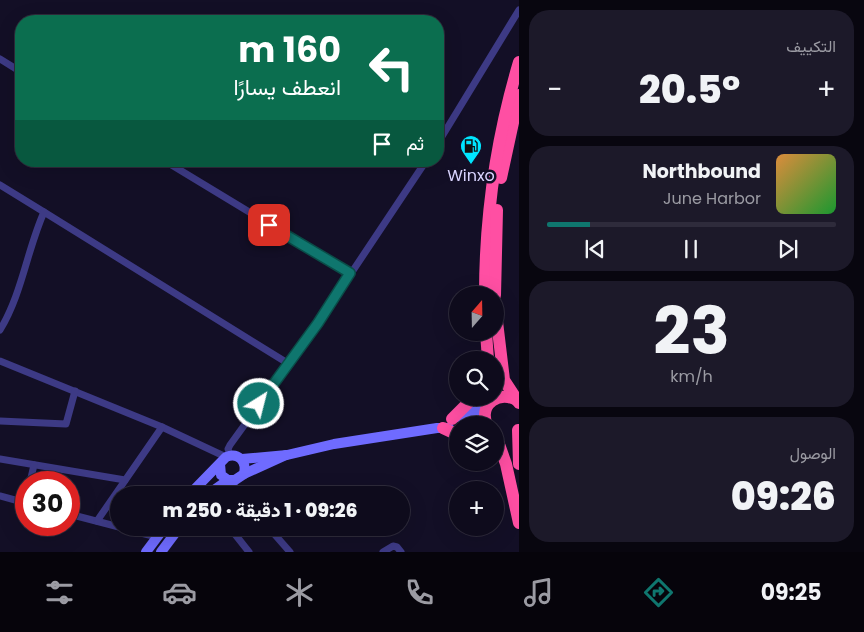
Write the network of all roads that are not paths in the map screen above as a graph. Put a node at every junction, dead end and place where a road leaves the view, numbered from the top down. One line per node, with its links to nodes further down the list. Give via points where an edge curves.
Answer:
1 (519, 10): 6 (street)
2 (0, 59): 4 (street)
3 (519, 62): 12 (highway, via 492,176)
4 (15, 68)
5 (519, 95): 13 (highway, via 499,187)
6 (444, 133)
7 (175, 167): 11 (street)
8 (422, 167): 11 (street)
9 (0, 185): 10 (street)
10 (44, 212): 14 (street, via 32,240 12,308); 17 (street)
11 (350, 273): 17 (street)
12 (485, 286)
13 (495, 286)
14 (0, 330)
15 (499, 341): 20 (highway, via 504,380)
16 (0, 361): 18 (street)
17 (289, 364): 33 (street, via 230,445)
18 (75, 391): 23 (street, via 66,424); 25 (street)
19 (504, 396): 20 (highway)
20 (518, 402)
21 (483, 406): 22 (street)
22 (466, 416)
23 (0, 421)
24 (449, 425): 26 (street)
25 (162, 427): 33 (street); 40 (street)
26 (440, 428): 28 (highway); 30 (street, via 334,444)
27 (518, 429): 29 (highway); 35 (highway)
28 (449, 432)
29 (504, 435)
30 (287, 455): 34 (street); 39 (street)
31 (504, 456): 45 (highway)
32 (0, 459): 36 (street)
33 (225, 459): 34 (street); 41 (street, via 221,475); 42 (street)
34 (242, 459): 39 (street)
35 (519, 464)
36 (34, 465): 37 (street); 40 (street)
37 (33, 471)
38 (501, 471): 45 (highway)
39 (244, 474): 41 (street, via 239,479)
40 (125, 480): 49 (street)
41 (230, 480): 43 (street); 44 (street)
42 (198, 486)
43 (221, 486)
44 (234, 486)
45 (512, 490): 50 (highway)
46 (0, 496): 47 (street)
47 (15, 499)
48 (80, 517): 49 (street)
49 (97, 521): 51 (street)
50 (519, 523)
51 (110, 524)
52 (157, 536): 56 (street)
53 (173, 536): 57 (street)
54 (236, 536): 58 (street)
55 (276, 536): 59 (street)
56 (146, 552)
57 (161, 552)
58 (249, 552)
59 (290, 552)
60 (383, 552): 61 (street, via 393,546)
61 (401, 552)

